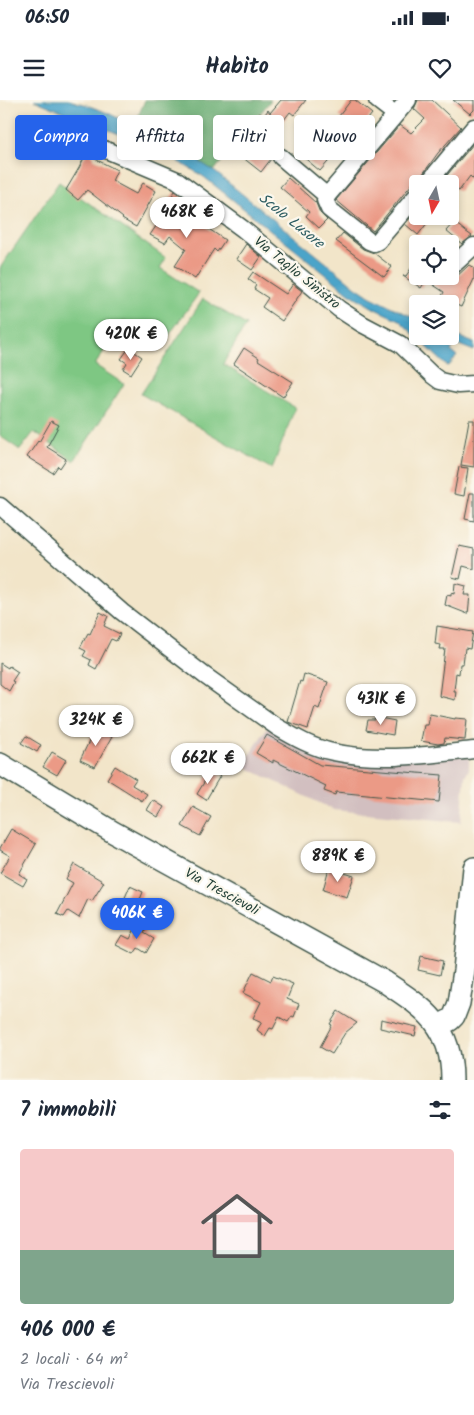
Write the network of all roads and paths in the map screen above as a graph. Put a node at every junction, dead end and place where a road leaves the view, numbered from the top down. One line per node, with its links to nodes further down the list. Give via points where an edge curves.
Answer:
1 (377, 100): 3 (street)
2 (408, 100): 3 (street)
3 (395, 114): 8 (street)
4 (474, 127): 7 (street)
5 (107, 150): 12 (street, Via Taglio Sinistro, via 177,180 243,229 339,309 400,344 440,381)
6 (284, 160): 8 (street)
7 (434, 175)
8 (327, 196): 9 (street, via 325,200 329,209 374,243)
9 (409, 205)
10 (474, 246): 11 (street)
11 (459, 260)
12 (474, 384)
13 (0, 506): 14 (street, via 140,627 295,737 332,752 378,757 407,758)
14 (474, 750)
15 (0, 764): 17 (main road, Via Trescievoli, via 113,832 384,982 428,1012)
16 (474, 868): 17 (main road, via 458,1003 450,1020)
17 (438, 1026): 18 (main road, via 450,1053)
18 (452, 1080)

